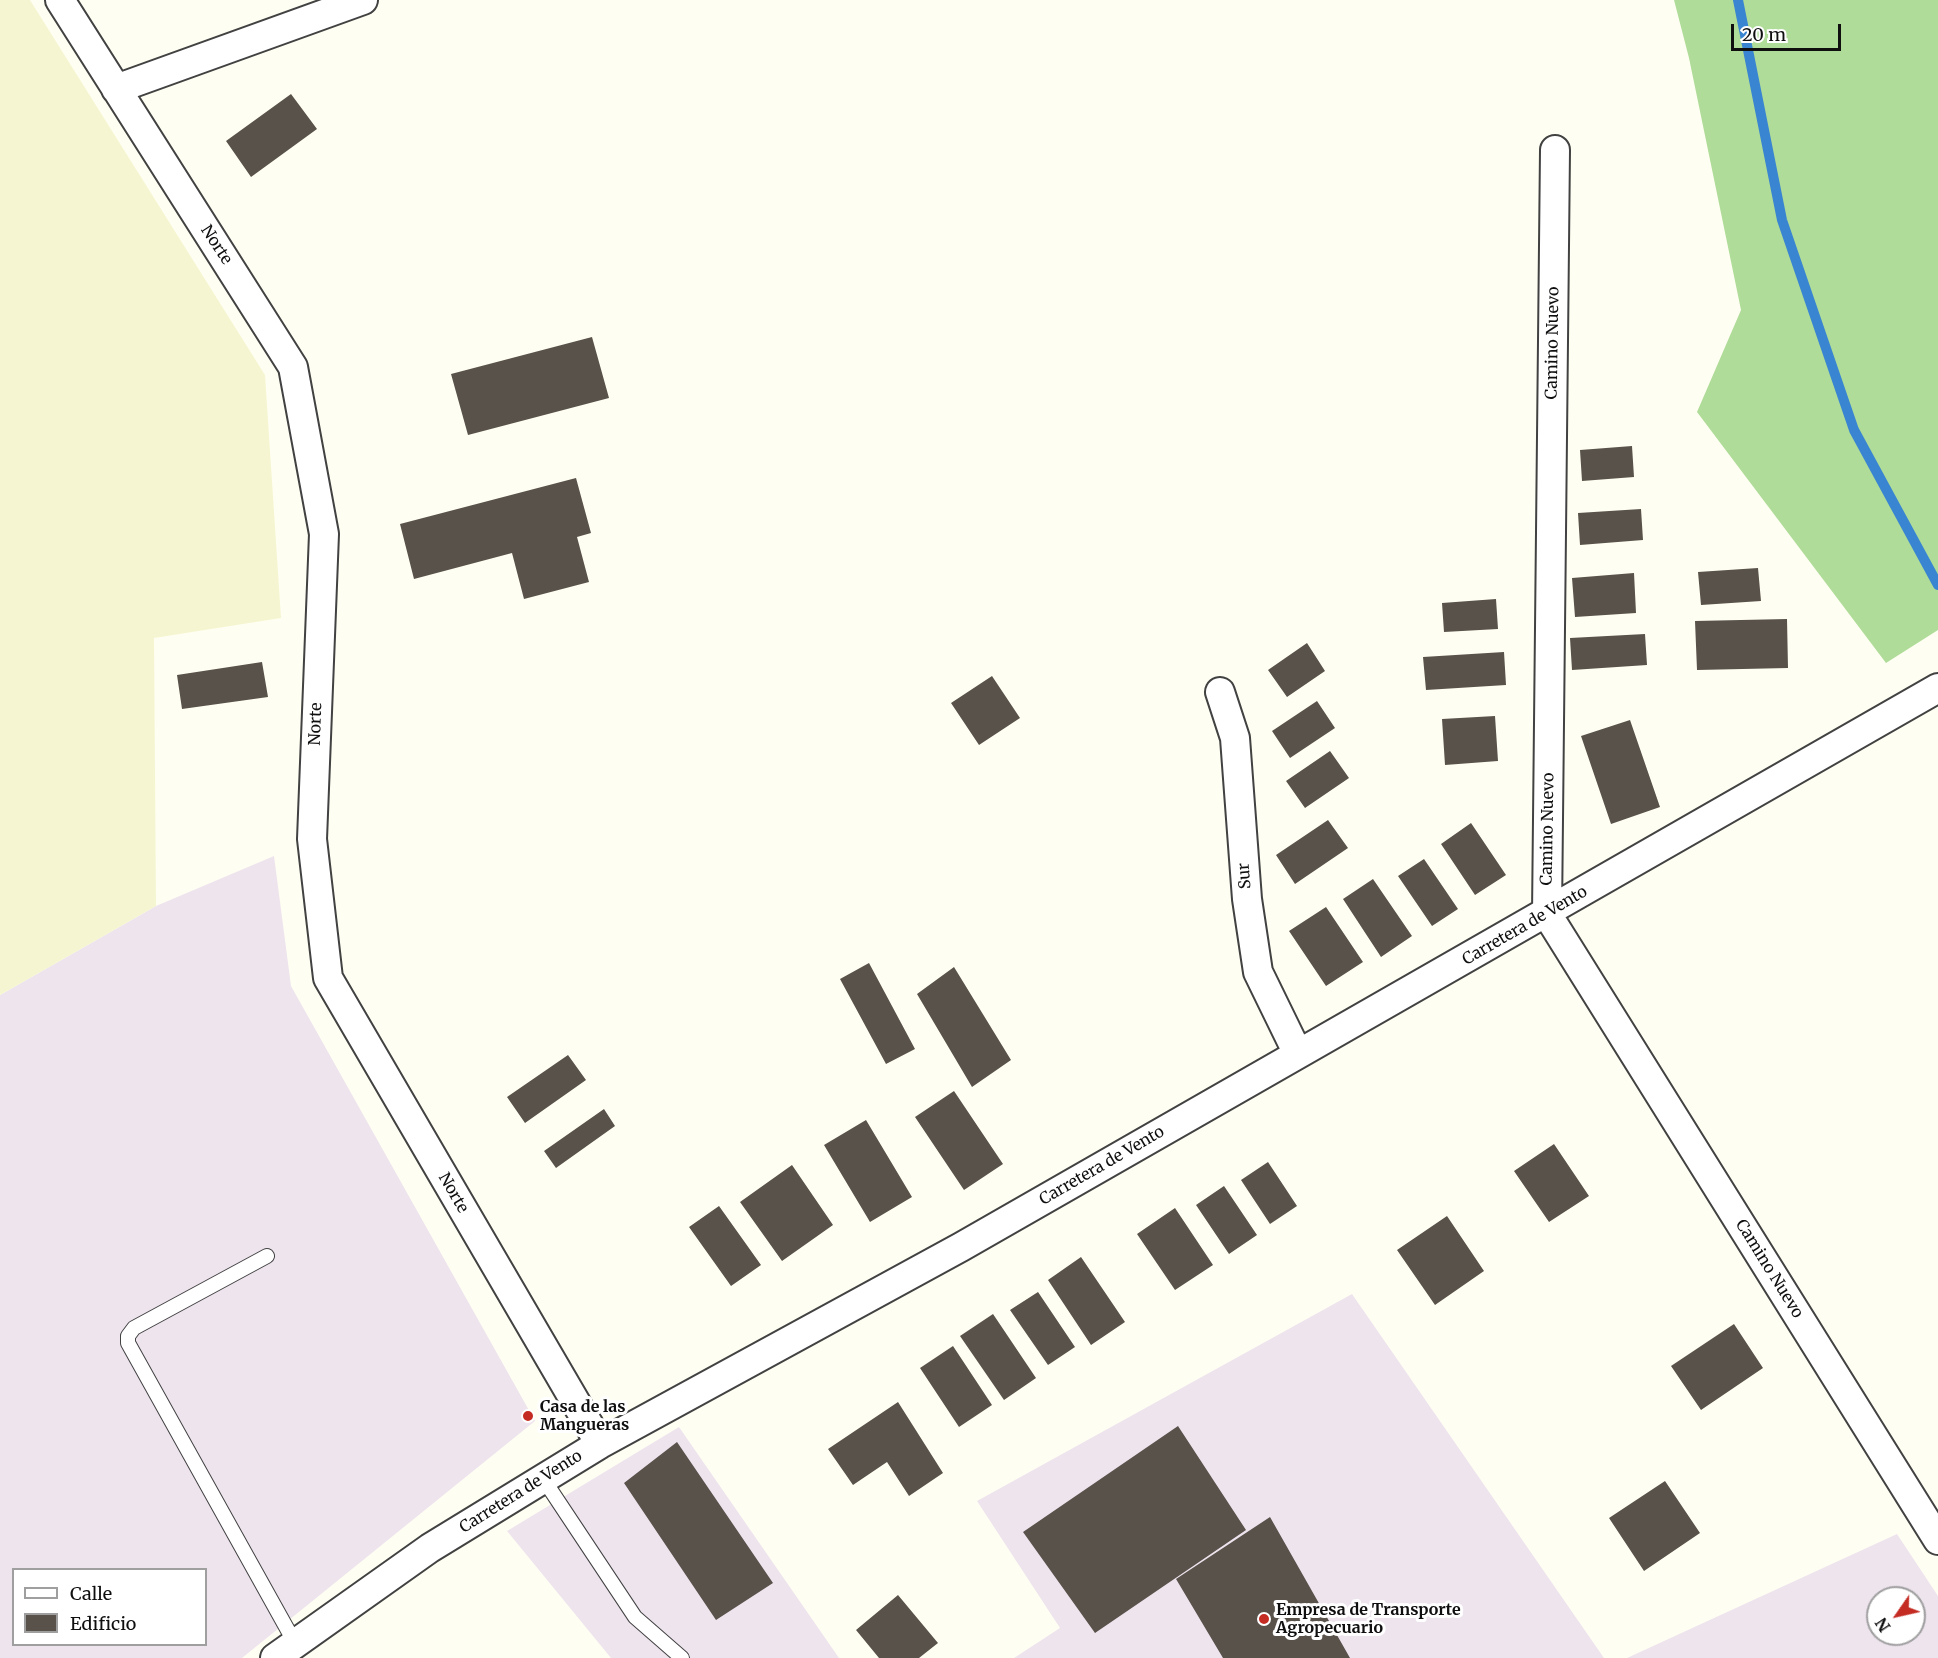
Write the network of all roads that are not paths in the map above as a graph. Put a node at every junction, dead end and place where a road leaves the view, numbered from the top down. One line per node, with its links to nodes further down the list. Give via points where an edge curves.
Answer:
1 (60, 0): 3 (street, Norte)
2 (363, 0): 3 (street)
3 (116, 89): 10 (street, Norte, via 293,367 324,534 312,839 328,978)
4 (1556, 150): 7 (street, Camino Nuevo)
5 (1938, 688): 7 (street, Carretera de Vento)
6 (1220, 692): 8 (street, Sur, via 1235,738 1247,899 1258,972)
7 (1547, 914): 8 (street, Carretera de Vento); 12 (street, Camino Nuevo)
8 (1298, 1054): 10 (street, Carretera de Vento, via 960,1247)
9 (267, 1256): 13 (lane, via 134,1328 128,1343)
10 (600, 1444): 11 (street, Carretera de Vento)
11 (544, 1480): 13 (street, Carretera de Vento, via 430,1548); 14 (lane, via 635,1617)
12 (1938, 1540)
13 (285, 1651)
14 (682, 1658)

